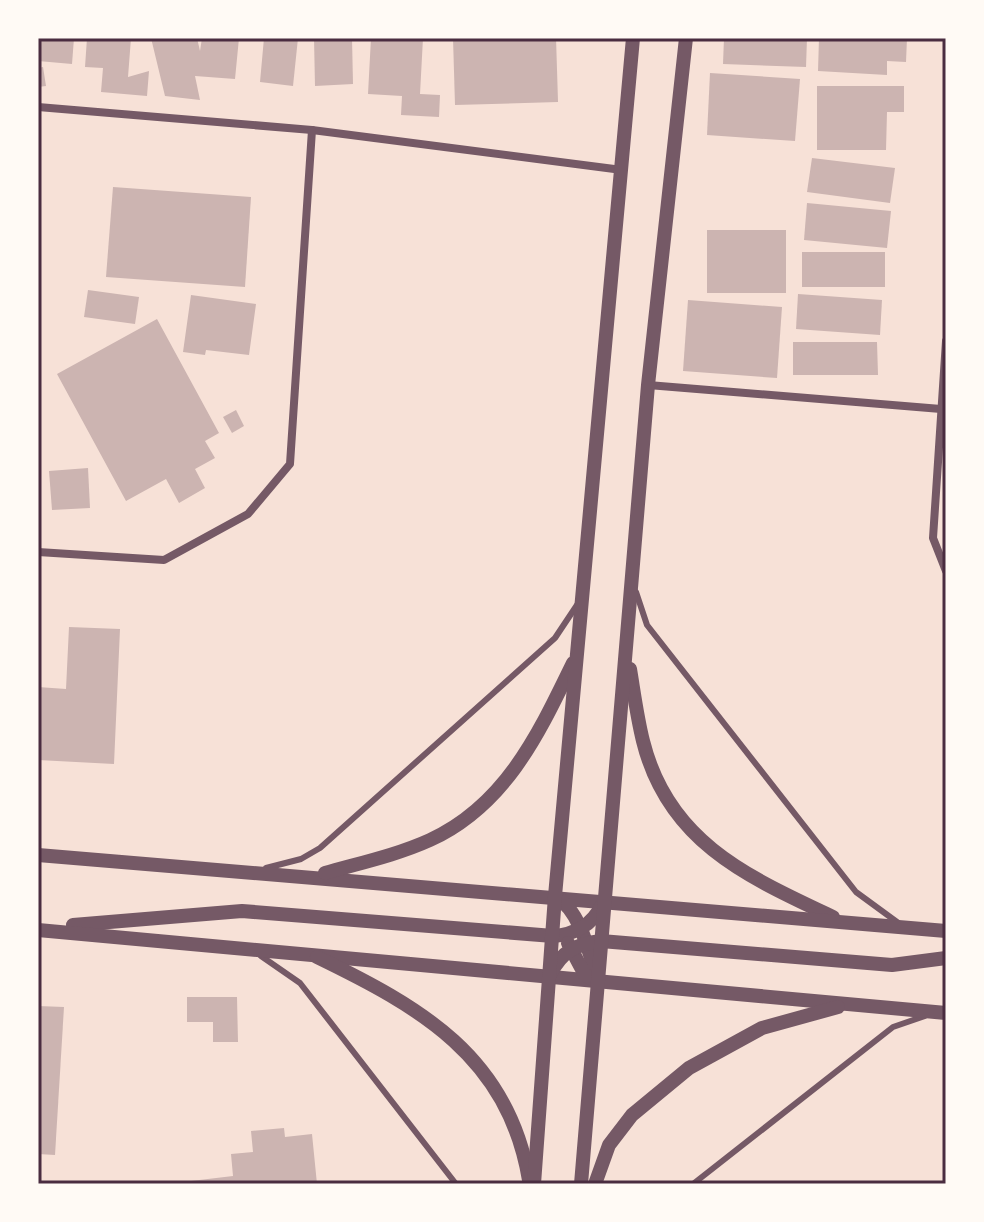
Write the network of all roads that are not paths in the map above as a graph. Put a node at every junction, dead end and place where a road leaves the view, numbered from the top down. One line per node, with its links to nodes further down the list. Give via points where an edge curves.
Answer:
1 (633, 38): 5 (street)
2 (686, 38): 7 (street)
3 (38, 107): 4 (street)
4 (312, 130): 5 (street); 9 (street, via 290,464 248,514 164,560)
5 (622, 170): 12 (street)
6 (946, 341): 8 (street)
7 (648, 385): 8 (street); 10 (street)
8 (941, 409): 11 (street, via 933,538)
9 (38, 552)
10 (632, 570): 13 (street); 21 (lane, via 647,625 847,880 888,918)
11 (946, 571)
12 (583, 587): 14 (street); 16 (lane, via 555,638 320,848 301,859)
13 (626, 649): 19 (street); 20 (street, via 643,742 655,775 690,829 738,871)
14 (576, 655): 17 (street, via 529,751 485,802 432,839); 18 (street)
15 (38, 855): 16 (street)
16 (250, 871): 17 (street)
17 (316, 876): 18 (street)
18 (555, 896): 19 (street); 24 (street); 25 (street)
19 (604, 901): 20 (street); 24 (street); 24 (street)
20 (844, 922): 21 (street)
21 (915, 928): 23 (street)
22 (38, 929): 25 (street, via 242,911); 26 (street)
23 (946, 931)
24 (589, 937): 25 (street); 28 (street, via 892,965); 30 (street)
25 (563, 940): 29 (street); 30 (street, via 585,975)
26 (244, 947): 27 (street); 33 (lane, via 300,983)
27 (310, 953): 29 (street); 34 (street, via 390,993 449,1032 511,1118)
28 (946, 958)
29 (549, 977): 30 (street); 34 (street)
30 (598, 982): 31 (street); 35 (street)
31 (847, 1005): 32 (street); 36 (street, via 762,1028 689,1068 632,1115 609,1145)
32 (946, 1013): 37 (lane, via 893,1027)
33 (456, 1184)
34 (532, 1184)
35 (581, 1184)
36 (595, 1184)
37 (693, 1184)

